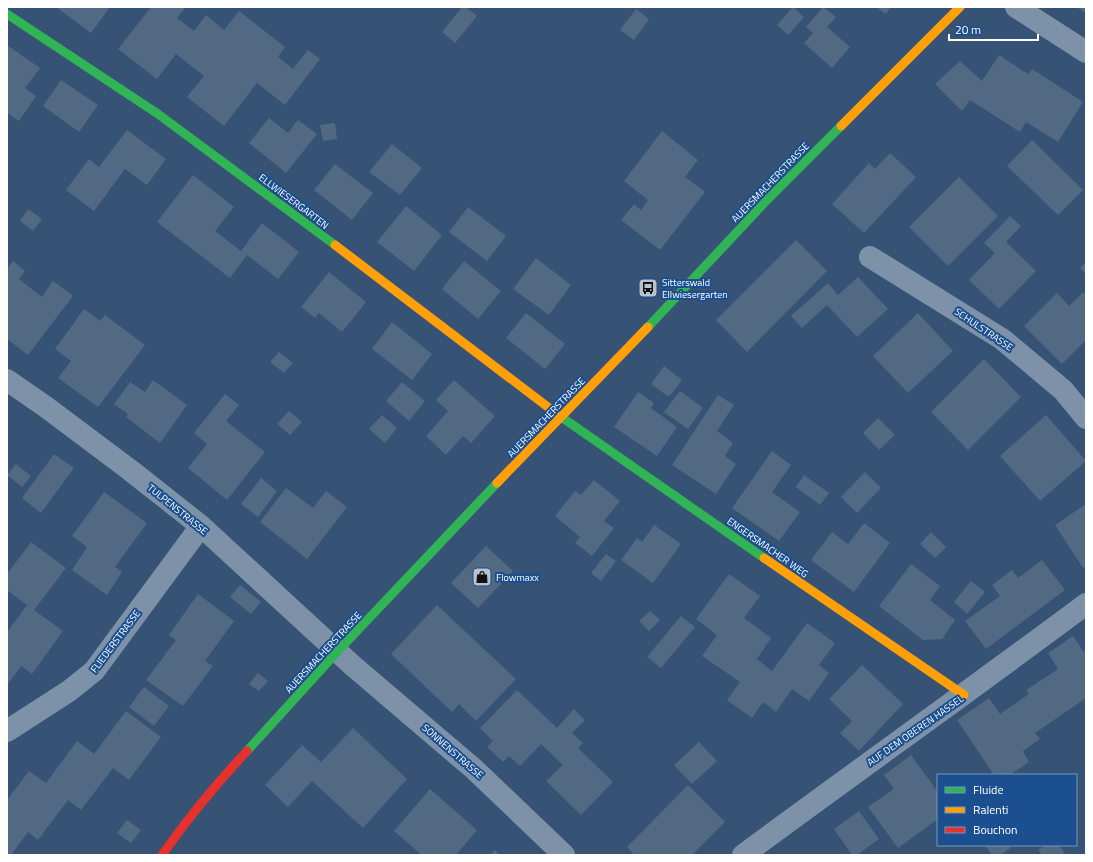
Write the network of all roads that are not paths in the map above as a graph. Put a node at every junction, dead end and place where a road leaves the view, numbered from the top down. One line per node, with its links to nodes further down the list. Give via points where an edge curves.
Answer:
1 (960, 7): 7 (street, AUERSMACHERSTRASSE, via 767,200)
2 (1016, 7): 4 (street)
3 (7, 14): 7 (street, ELLWIESERGARTEN, via 158,114 285,207)
4 (1086, 52)
5 (870, 256): 8 (street, SCHULSTRASSE, via 1002,339 1063,390)
6 (7, 380): 9 (street, TULPENSTRASSE, via 130,470)
7 (560, 417): 11 (street, AUERSMACHERSTRASSE); 12 (street, ENGERSMACHER WEG)
8 (1086, 418)
9 (200, 526): 11 (street, TULPENSTRASSE); 13 (street, FLIEDERSTRASSE, via 94,671 69,691)
10 (1086, 604): 12 (street, AUF DEM OBEREN HASSEL)
11 (338, 651): 14 (street, AUERSMACHERSTRASSE, via 220,780); 15 (street, SONNENSTRASSE, via 474,769)
12 (964, 695): 16 (street, AUF DEM OBEREN HASSEL)
13 (7, 731)
14 (162, 855)
15 (564, 855)
16 (743, 855)

